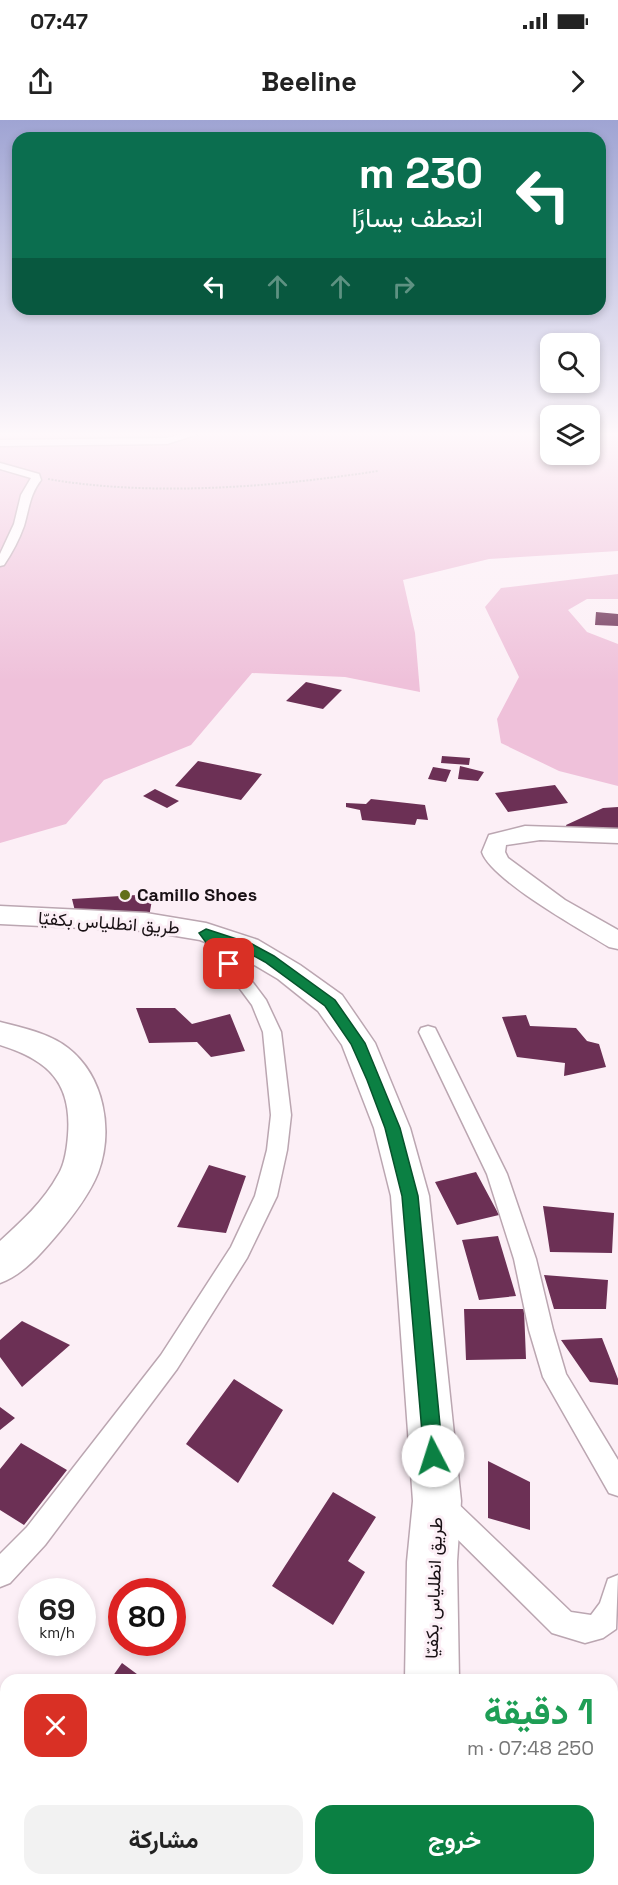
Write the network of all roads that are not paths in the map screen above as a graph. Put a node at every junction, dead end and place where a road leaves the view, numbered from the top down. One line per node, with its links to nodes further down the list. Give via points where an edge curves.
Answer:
1 (21, 516): 2 (street)
2 (0, 563)
3 (618, 836): 6 (main road, via 507,835 497,840 492,852 500,863 556,905)
4 (0, 915): 5 (highway, طريق انطلياس بكفيّا, via 146,922)
5 (206, 933): 11 (highway, طريق انطلياس بكفيّا, via 270,959 330,1003 358,1043 374,1080 410,1196); 12 (street, via 260,1004 272,1032 281,1115 266,1196 239,1252 169,1362 36,1536)
6 (618, 942)
7 (428, 1032): 10 (street, via 496,1174 525,1259 555,1377)
8 (0, 1033): 9 (highway, via 56,1056 76,1078 86,1103 88,1132 79,1172 60,1205)
9 (0, 1266)
10 (618, 1484)
11 (437, 1501): 13 (street, via 562,1623 578,1630 591,1630 613,1612); 14 (highway, طريق انطلياس بكفيّا, via 432,1562)
12 (0, 1573)
13 (618, 1589)
14 (432, 1674)

